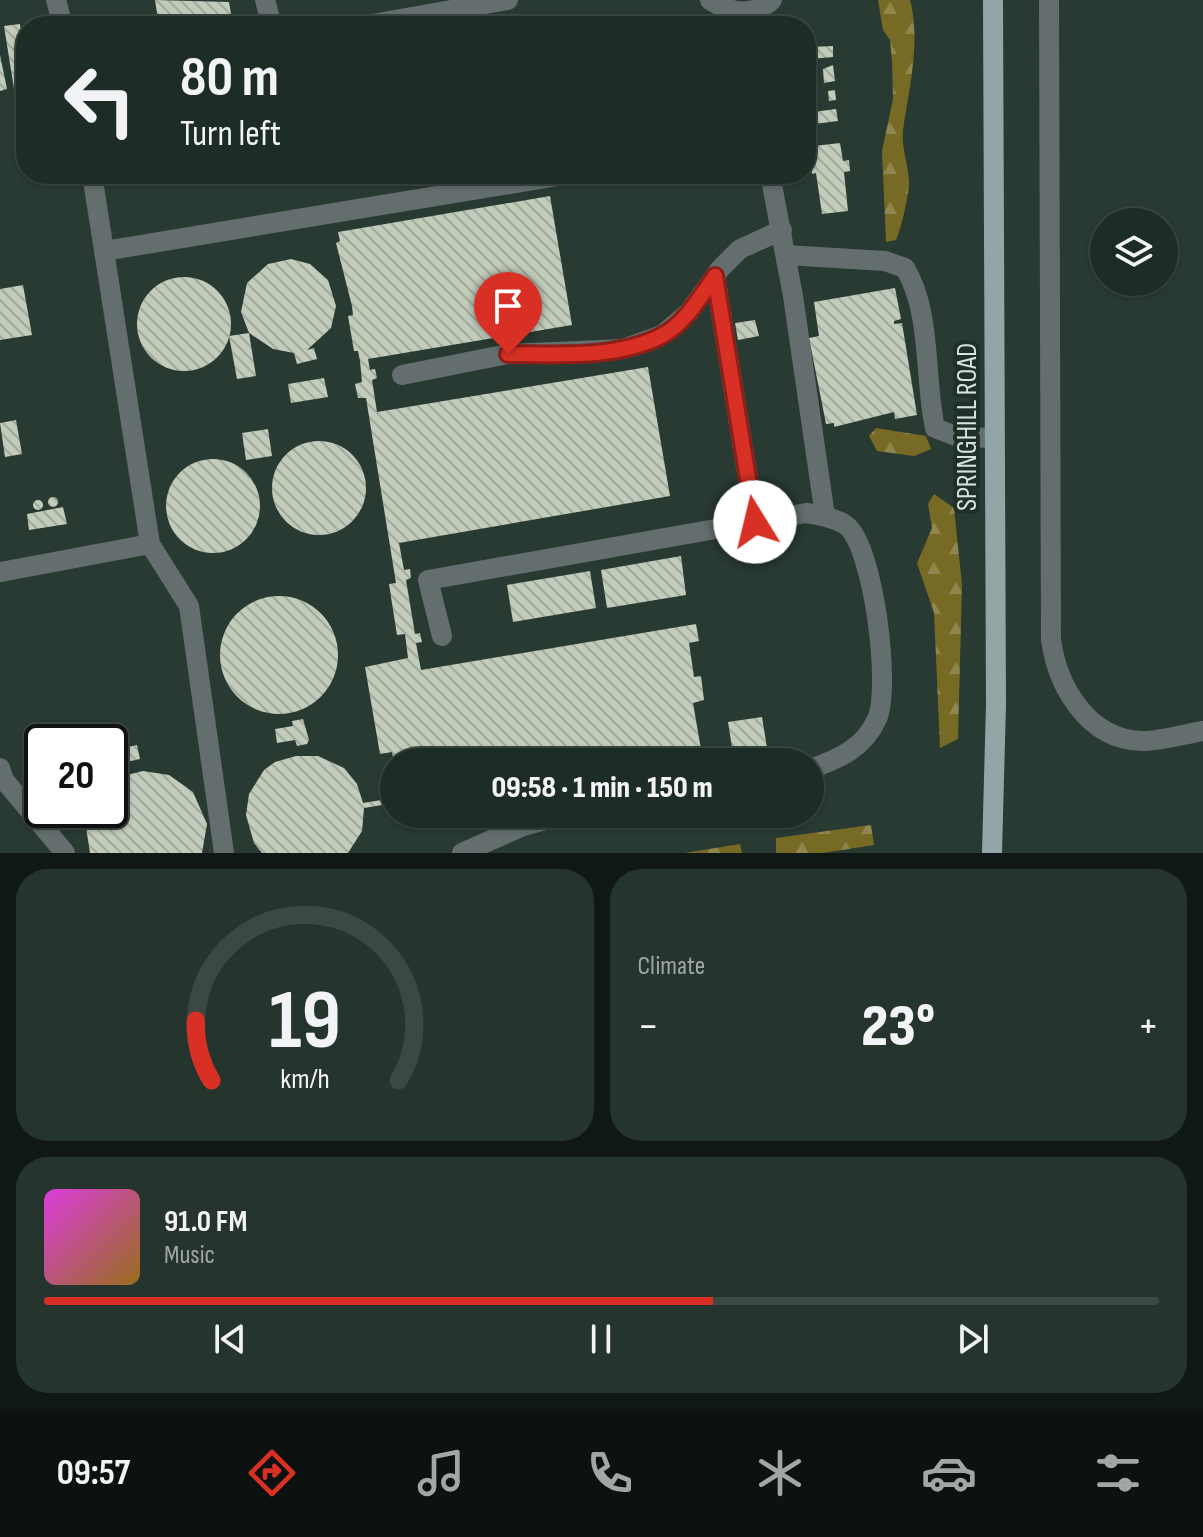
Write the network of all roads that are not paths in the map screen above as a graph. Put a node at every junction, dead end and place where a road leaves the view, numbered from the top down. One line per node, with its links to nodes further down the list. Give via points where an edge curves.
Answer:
1 (508, 0): 6 (lane)
2 (710, 0): 7 (lane)
3 (772, 0): 8 (lane)
4 (993, 0): 17 (main road, SPRINGHILL ROAD)
5 (1049, 0): 23 (lane, via 1055,666 1078,707 1123,738 1143,741)
6 (418, 16)
7 (737, 16)
8 (746, 16)
9 (94, 184): 13 (lane)
10 (509, 184): 13 (lane)
11 (772, 184): 12 (lane)
12 (782, 230): 14 (lane); 15 (lane, via 740,249)
13 (104, 251): 20 (lane)
14 (786, 255): 17 (lane, via 885,261 905,268 922,322 935,428 958,437); 18 (lane)
15 (715, 276): 16 (lane, via 689,312 662,335 623,349 508,354); 19 (lane)
16 (402, 375)
17 (995, 438): 30 (main road, SPRINGHILL ROAD)
18 (825, 516): 19 (lane, via 806,513); 24 (lane, via 848,527 862,551 880,648 882,695 879,714 861,742)
19 (755, 522): 22 (lane, via 428,580)
20 (150, 544): 21 (lane); 28 (lane, via 189,606)
21 (0, 572)
22 (442, 636)
23 (1203, 731)
24 (824, 764)
25 (0, 768): 27 (lane, via 4,780)
26 (518, 828): 29 (lane)
27 (65, 853)
28 (224, 853)
29 (462, 853)
30 (992, 853)

